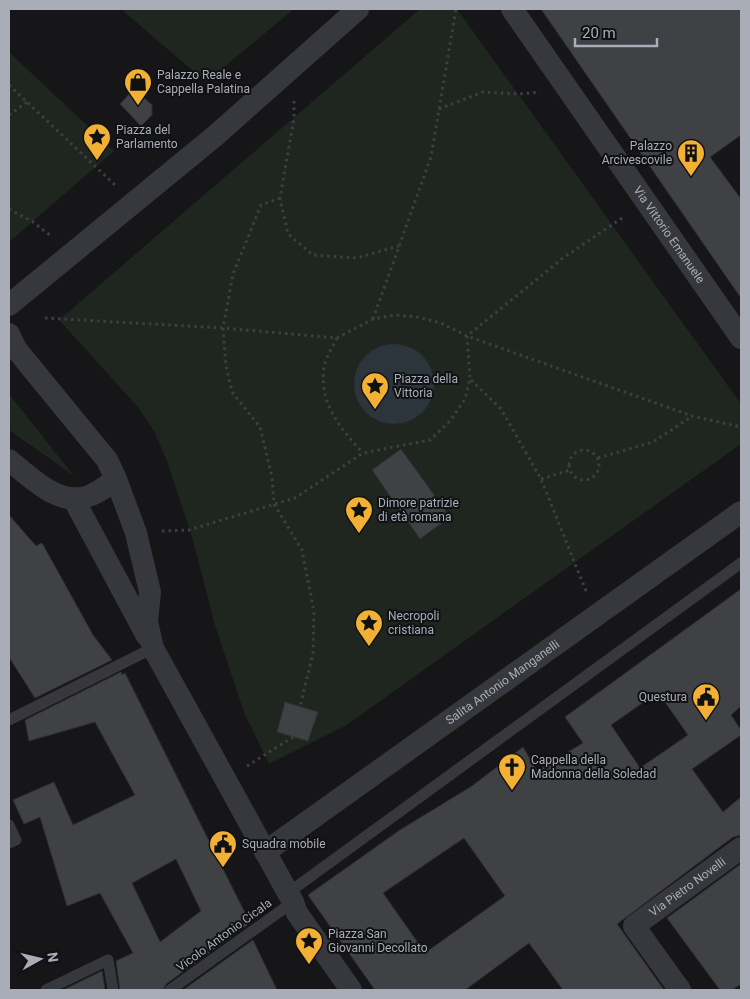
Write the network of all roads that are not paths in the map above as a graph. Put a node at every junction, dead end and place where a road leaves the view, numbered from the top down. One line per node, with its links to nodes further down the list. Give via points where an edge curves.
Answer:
1 (358, 9): 3 (street, via 215,136)
2 (512, 9): 5 (street, Via Vittorio Emanuele)
3 (9, 305)
4 (9, 334): 7 (street, via 16,349 107,460)
5 (741, 338)
6 (9, 460): 8 (street, via 57,495)
7 (116, 479): 8 (street, via 86,498); 11 (street, via 136,533 150,592 147,622)
8 (73, 498): 11 (street)
9 (741, 512): 16 (street, Salita Antonio Manganelli)
10 (741, 563): 17 (lane, Vicolo Antonio Cicala)
11 (153, 648): 12 (lane); 16 (street)
12 (9, 720)
13 (9, 825): 14 (lane)
14 (12, 841)
15 (741, 848): 22 (street, Via Pietro Novelli, via 634,926)
16 (265, 852): 17 (street)
17 (293, 902): 20 (lane, Vicolo Antonio Cicala); 21 (street)
18 (46, 990): 19 (lane, via 108,960)
19 (113, 990)
20 (170, 990)
21 (351, 990)
22 (680, 990)

